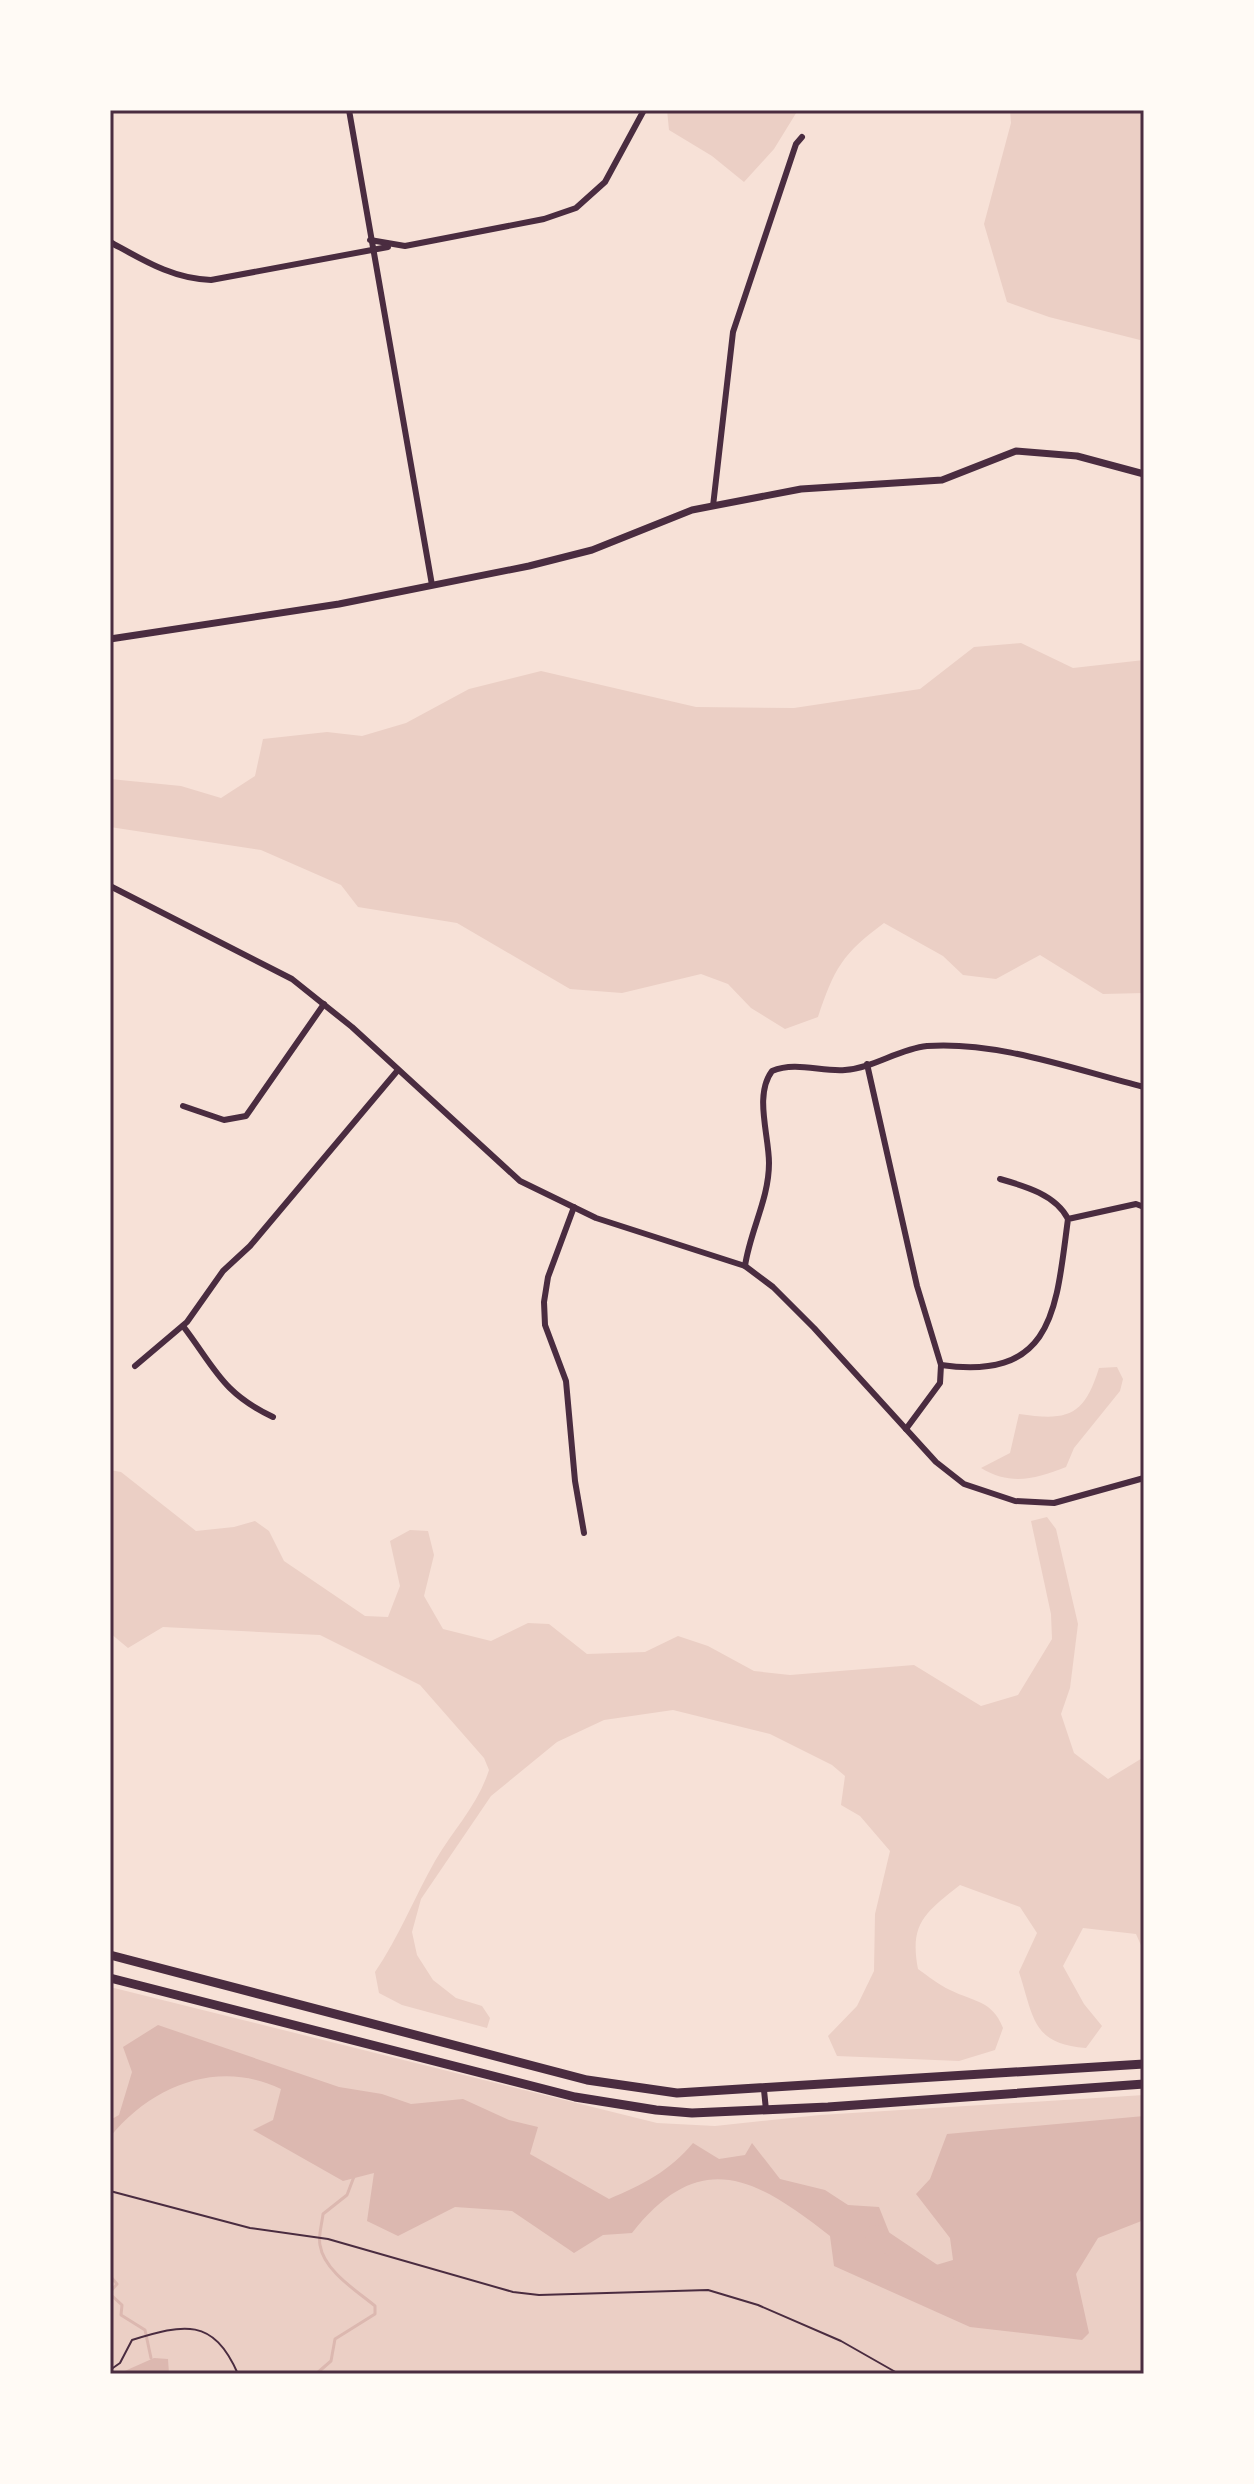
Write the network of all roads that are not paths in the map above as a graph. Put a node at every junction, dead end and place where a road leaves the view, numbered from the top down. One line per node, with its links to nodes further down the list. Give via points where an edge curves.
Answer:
1 (349, 110): 4 (street)
2 (644, 110): 6 (street, via 605,182 576,208 544,219)
3 (802, 137): 9 (street, via 733,332)
4 (370, 240): 6 (street); 7 (street)
5 (110, 242): 7 (street, via 192,280)
6 (395, 246): 7 (street)
7 (372, 249): 10 (street)
8 (1144, 474): 9 (street, via 1077,456 1016,451 942,480 801,489)
9 (713, 506): 10 (street, via 635,530 592,550)
10 (432, 585): 11 (street)
11 (110, 639)
12 (110, 886): 13 (street, via 292,979)
13 (324, 1004): 15 (street); 17 (street, via 246,1116 224,1120)
14 (867, 1064): 16 (street, via 901,1051 948,1046 1019,1056); 22 (street, via 842,1070 781,1068 769,1074 764,1087 769,1165); 24 (street, via 917,1286)
15 (398, 1070): 19 (street, via 520,1181); 23 (street, via 223,1271)
16 (1144, 1087)
17 (183, 1106)
18 (1000, 1179): 21 (street, via 1043,1195)
19 (574, 1207): 22 (street); 29 (street, via 544,1302 545,1325 566,1381)
20 (1144, 1207): 21 (street, via 1136,1204)
21 (1068, 1219): 24 (street, via 1057,1297 1048,1327 1033,1346 992,1367)
22 (745, 1266): 27 (street, via 814,1328)
23 (183, 1326): 25 (street); 26 (street, via 229,1390)
24 (941, 1365): 27 (street, via 940,1383)
25 (135, 1366)
26 (273, 1417)
27 (906, 1429): 28 (street, via 964,1484 1015,1501 1054,1503)
28 (1144, 1478)
29 (584, 1533)
30 (110, 1955): 34 (main road, via 587,2080 677,2093)
31 (110, 1978): 35 (main road, via 620,2106 692,2113)
32 (1144, 2064): 34 (main road)
33 (1144, 2084): 35 (main road)
34 (764, 2090): 35 (street)
35 (766, 2110)

